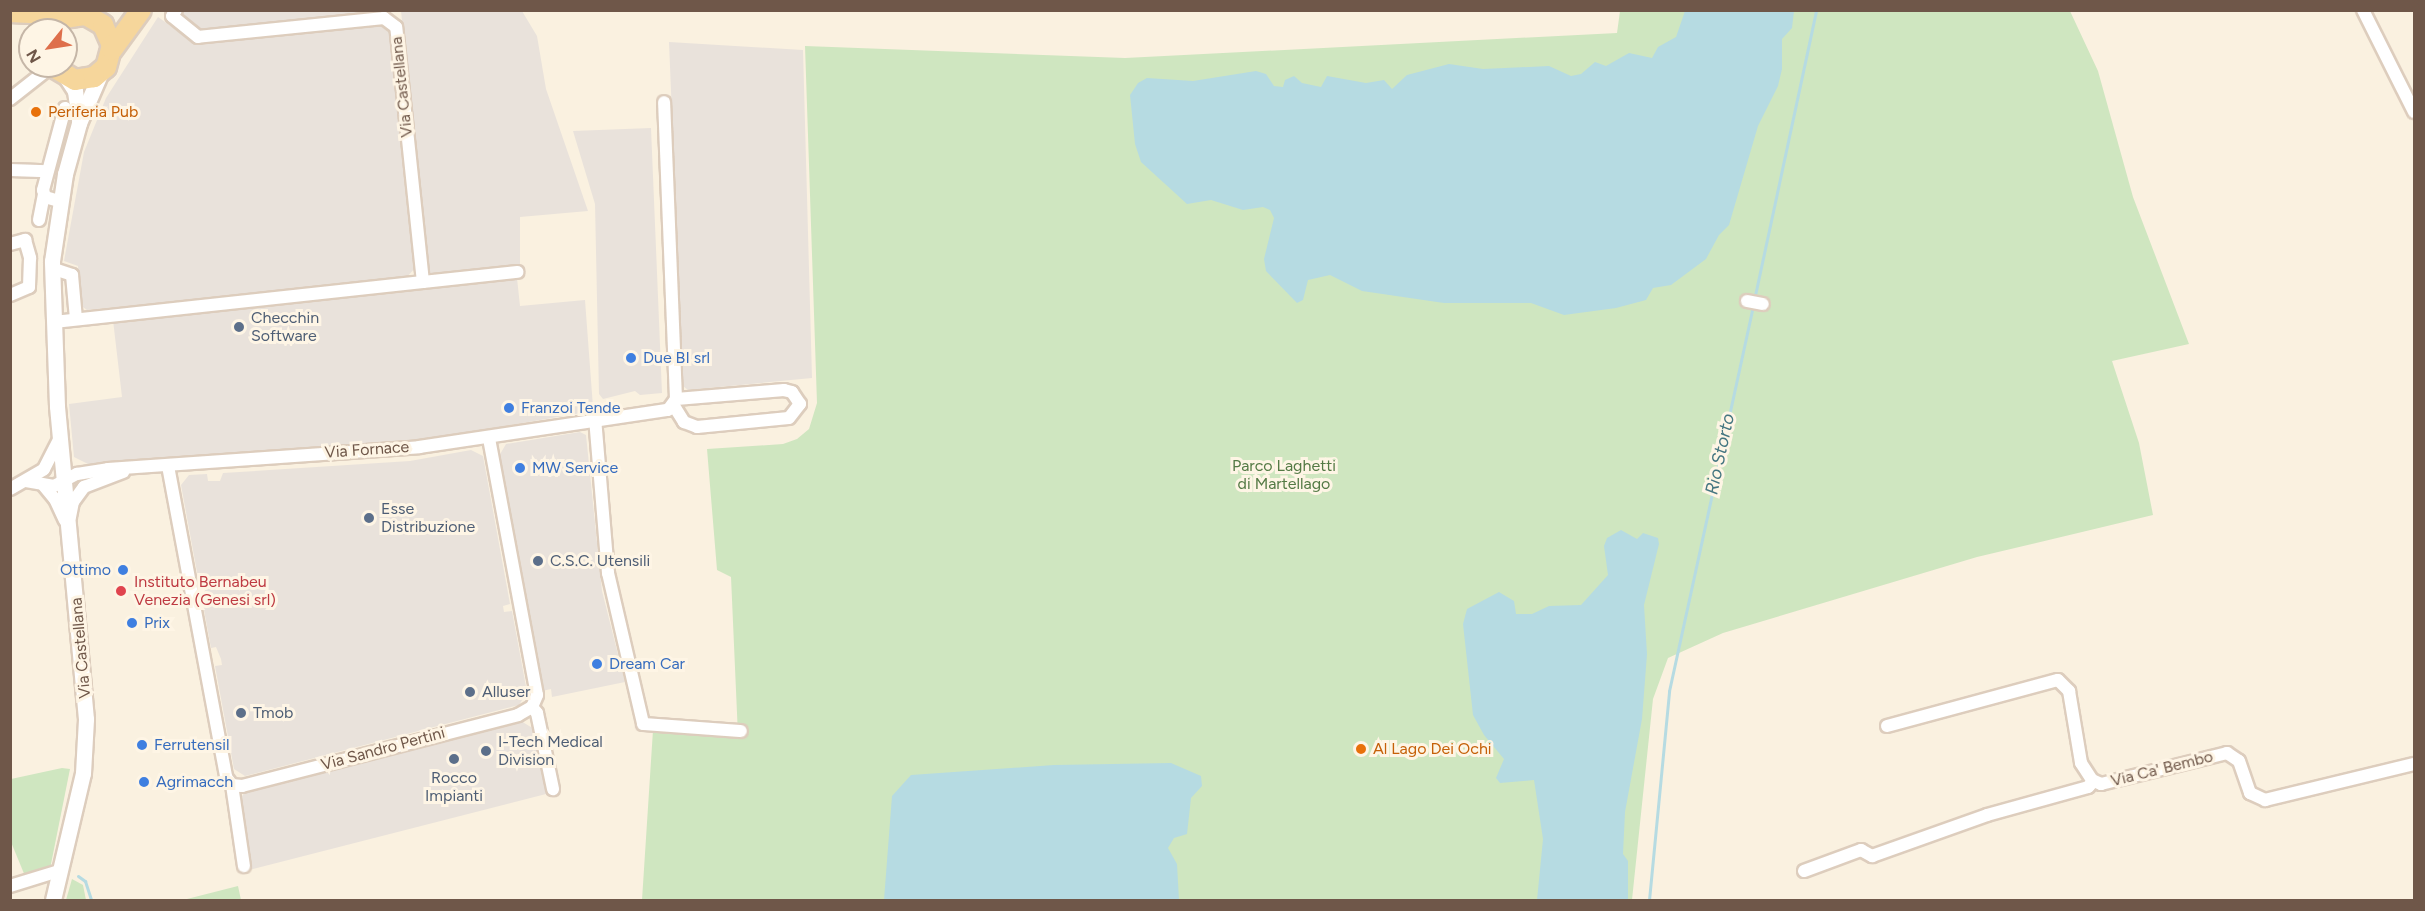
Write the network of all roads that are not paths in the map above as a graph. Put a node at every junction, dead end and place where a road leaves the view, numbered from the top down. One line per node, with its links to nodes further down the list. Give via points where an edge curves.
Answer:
1 (139, 10): 6 (main road, via 114,20); 8 (main road)
2 (176, 10): 27 (street, Via Castellana, via 172,16 198,36 384,18 396,27)
3 (2363, 10): 16 (street)
4 (10, 12): 5 (main road)
5 (72, 15): 6 (main road); 7 (main road)
6 (93, 17): 8 (main road, via 107,29)
7 (68, 18)
8 (112, 50): 9 (main road)
9 (101, 72): 12 (main road, via 84,80); 17 (street, Via Castellana)
10 (44, 78): 13 (street)
11 (62, 78): 17 (street, Via Castellana, via 78,101)
12 (78, 78)
13 (10, 99)
14 (664, 102): 33 (street)
15 (65, 108): 19 (street)
16 (2415, 112)
17 (79, 123): 21 (street, Via Castellana)
18 (10, 170): 19 (street)
19 (47, 171): 20 (street)
20 (44, 195): 21 (street); 22 (street)
21 (59, 201): 25 (street, Via Castellana)
22 (39, 220)
23 (10, 244): 24 (street, via 30,238)
24 (30, 258): 25 (street); 28 (street, via 29,287)
25 (53, 265): 31 (street, via 72,274); 32 (street, Via Castellana)
26 (517, 272): 27 (street)
27 (423, 282): 31 (street)
28 (10, 295)
29 (1747, 301): 30 (street)
30 (1763, 304)
31 (76, 320): 32 (street)
32 (54, 322): 35 (street, Via Castellana)
33 (675, 402): 33 (street, Via Fornace, via 684,422 697,427 789,418 800,404 792,392 784,390); 34 (street, Via Fornace)
34 (596, 418): 36 (street, Via Fornace); 48 (street, via 608,573 643,724)
35 (60, 438): 39 (street, via 68,462); 40 (street, via 50,462); 41 (street, Via Castellana)
36 (489, 438): 37 (street, Via Fornace); 46 (street, via 537,695)
37 (168, 466): 38 (street, Via Fornace); 51 (street, via 226,777)
38 (136, 468): 39 (street, Via Fornace); 43 (street, Via Fornace)
39 (82, 473): 41 (street, Via Fornace)
40 (31, 478): 41 (street); 42 (street); 44 (street)
41 (64, 481): 42 (street, Via Fornace); 43 (street); 45 (street, Via Castellana)
42 (44, 486): 45 (street, via 55,499)
43 (84, 488): 45 (street, via 73,502)
44 (10, 489)
45 (68, 531): 54 (street, Via Castellana, via 86,719 83,773)
46 (532, 707): 51 (street, Via Sandro Pertini, via 518,715 242,786); 52 (street, via 537,713)
47 (1887, 726): 50 (street, Via Ca' Bembo, via 2058,680 2069,691 2081,764)
48 (741, 731)
49 (2415, 764): 50 (street, Via Ca' Bembo, via 2265,800 2250,793 2239,761 2227,753 2123,779)
50 (2094, 781): 55 (street, via 2088,787 1987,815 1872,856 1861,850)
51 (232, 784): 53 (street)
52 (553, 789)
53 (244, 866)
54 (62, 870): 56 (street); 57 (street, Via Castellana)
55 (1804, 871)
56 (10, 886)
57 (52, 900)

